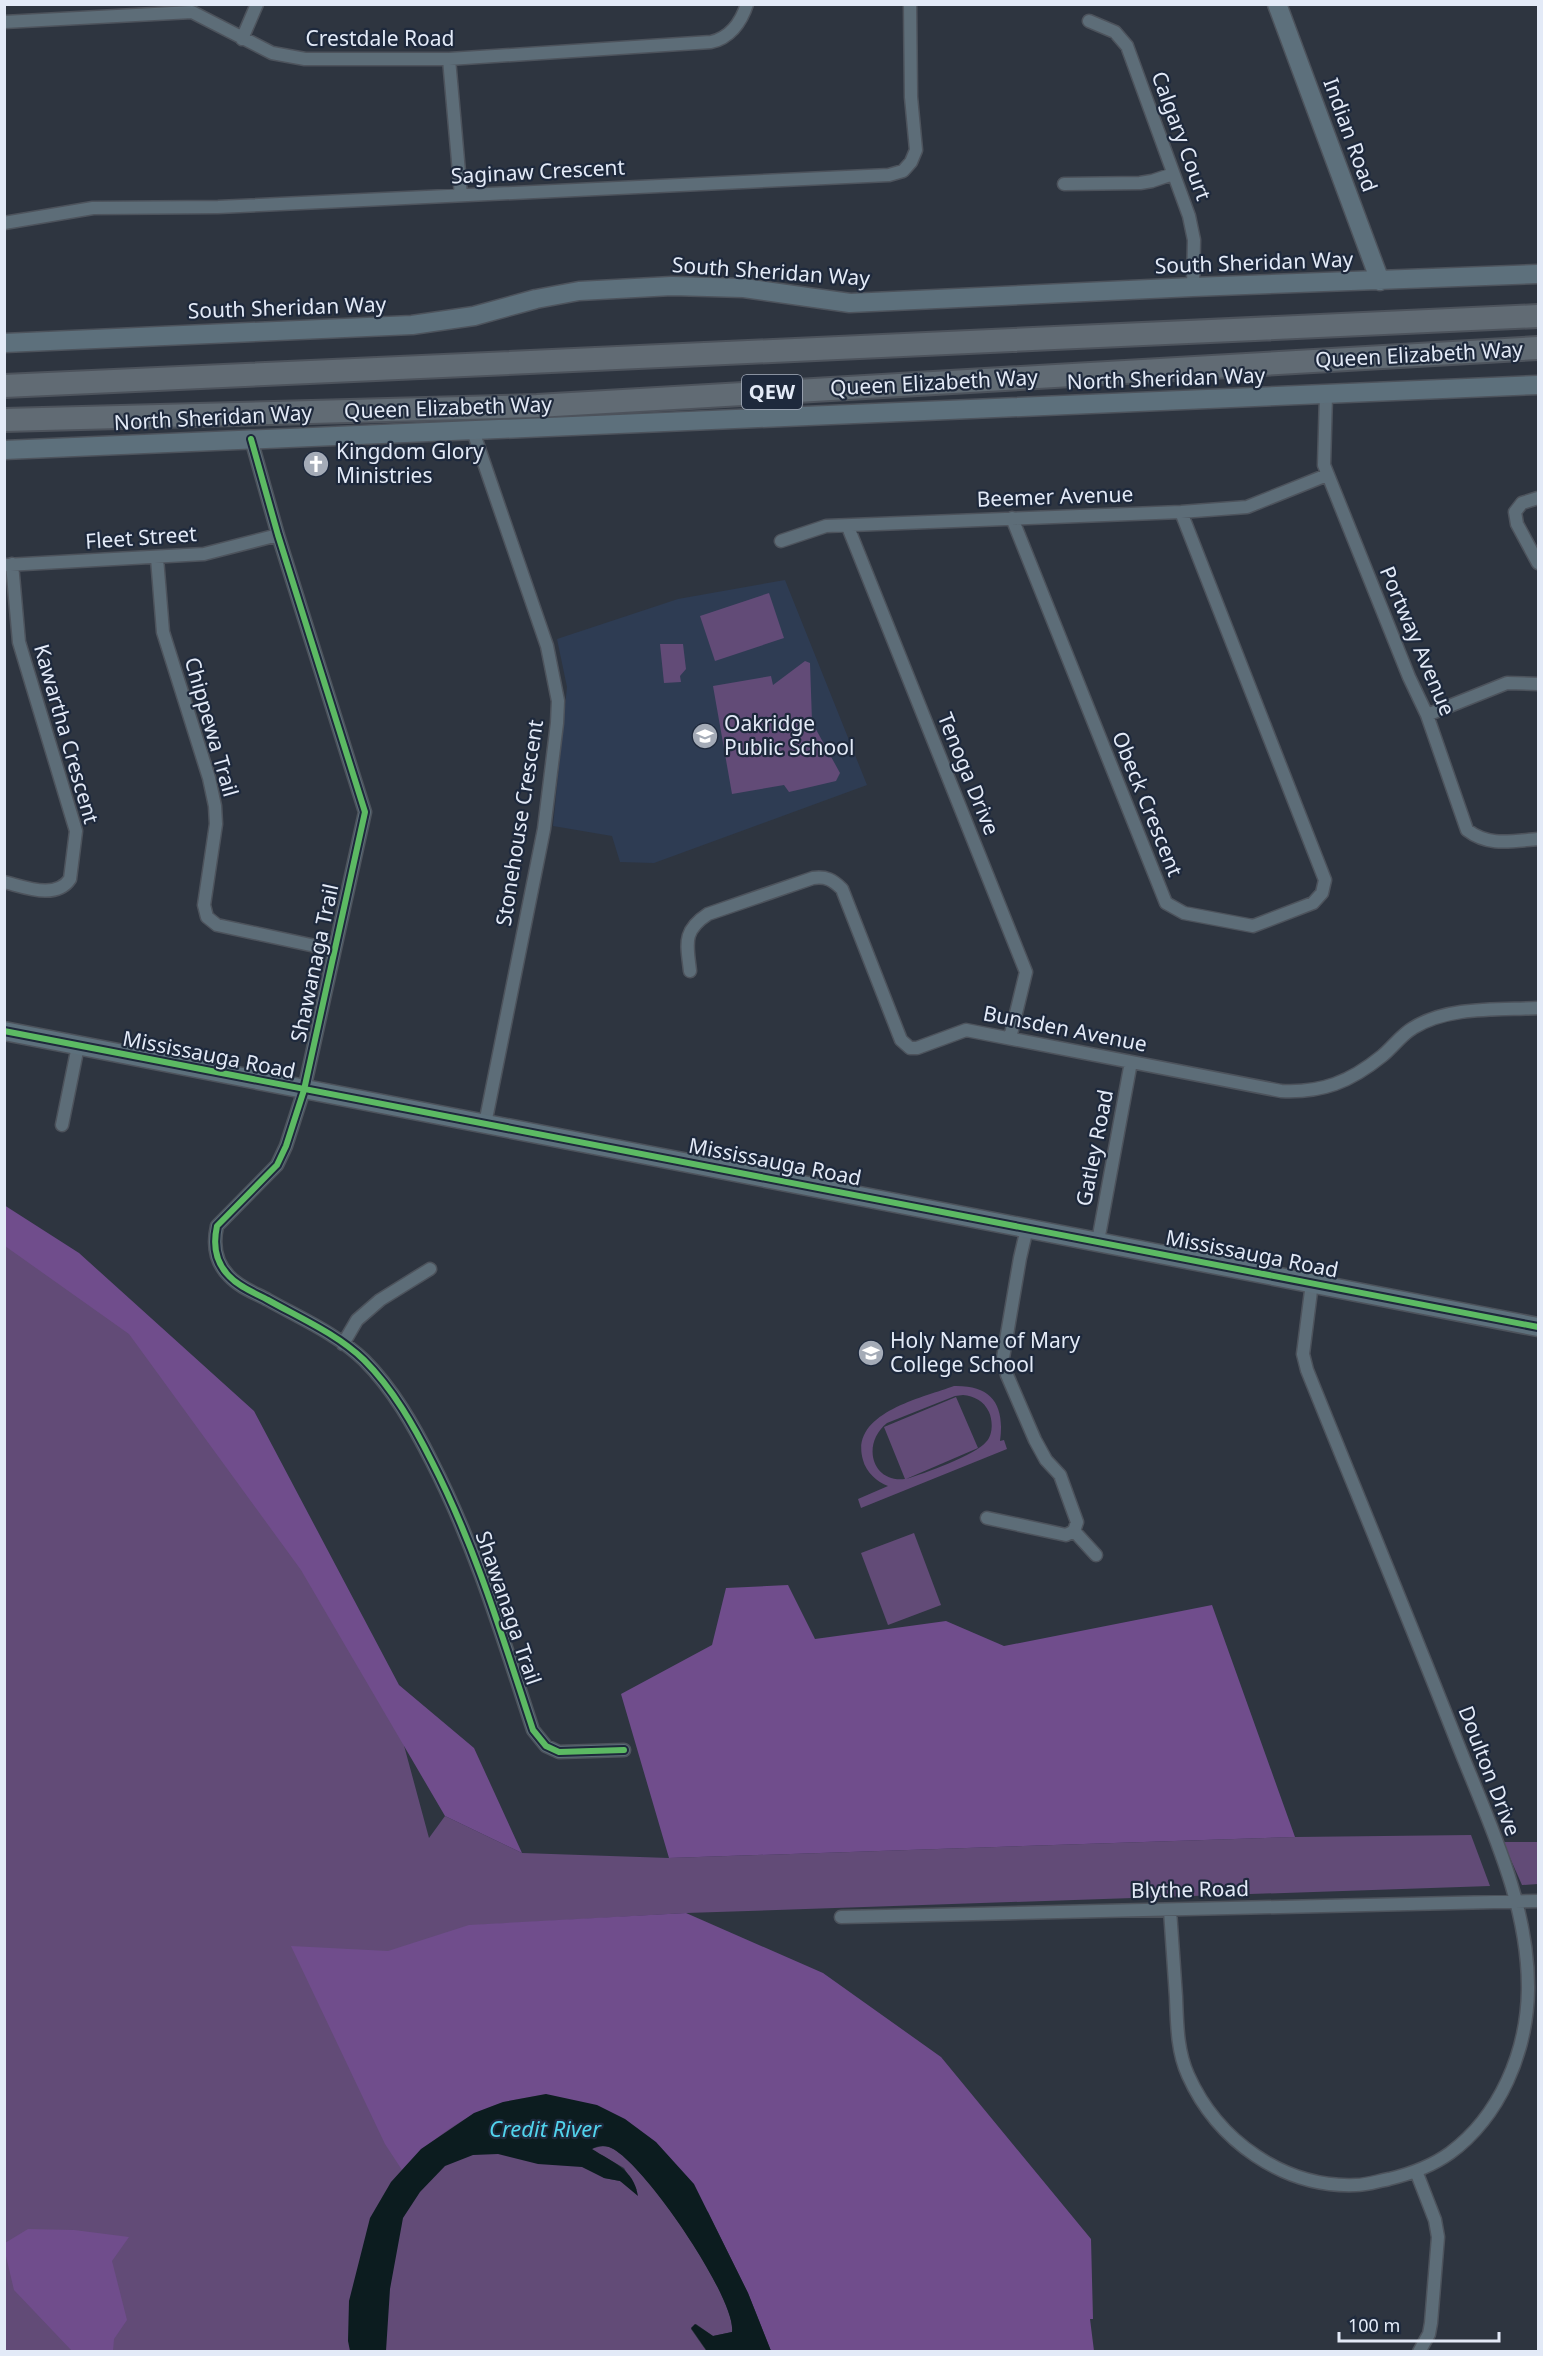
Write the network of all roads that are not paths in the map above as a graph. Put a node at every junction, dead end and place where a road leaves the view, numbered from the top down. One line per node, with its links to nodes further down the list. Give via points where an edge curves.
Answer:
1 (257, 4): 8 (street)
2 (747, 4): 9 (street, Crestdale Road, via 730,33 711,42)
3 (910, 4): 12 (street, Saginaw Crescent, via 916,150 903,171 889,175)
4 (1277, 4): 15 (street, Indian Road)
5 (105, 10): 7 (street, Crestdale Road); 8 (street, Crestdale Road, via 192,12)
6 (1089, 21): 10 (street, Calgary Court, via 1115,32 1127,46)
7 (4, 22)
8 (242, 39): 9 (street, Crestdale Road, via 272,53 305,59)
9 (449, 59): 12 (street)
10 (1173, 174): 11 (street, via 1152,182); 16 (street, Calgary Court, via 1194,240)
11 (1064, 184)
12 (461, 195): 13 (street, Saginaw Crescent, via 218,207 93,208)
13 (4, 223)
14 (1539, 274): 15 (street, South Sheridan Way)
15 (1380, 281): 16 (street, South Sheridan Way)
16 (1193, 287): 18 (street, South Sheridan Way, via 850,303 744,288 672,286 579,291 412,326)
17 (1539, 316): 21 (highway, Queen Elizabeth Way / QEW)
18 (4, 343)
19 (1539, 348): 23 (highway, Queen Elizabeth Way / QEW, via 537,406)
20 (1539, 385): 22 (street, North Sheridan Way)
21 (4, 386)
22 (1326, 395): 24 (street, North Sheridan Way); 27 (street, Portway Avenue)
23 (4, 420)
24 (472, 430): 25 (street, North Sheridan Way); 49 (street, Stonehouse Crescent, via 547,646 558,701 544,828)
25 (251, 439): 26 (street, North Sheridan Way); 32 (street, Shawanaga Trail)
26 (4, 450)
27 (1327, 475): 29 (street, Beemer Avenue, via 1247,507); 38 (street, Portway Avenue)
28 (1539, 498): 35 (street, via 1522,503 1515,512 1521,532)
29 (1181, 512): 30 (street, Beemer Avenue); 30 (street, Obeck Crescent, via 1325,880 1322,893 1313,903 1253,926 1184,913 1166,903)
30 (1012, 518): 31 (street, Beemer Avenue)
31 (848, 526): 33 (street, Beemer Avenue, via 826,526); 45 (street, Tenoga Drive, via 1026,972)
32 (278, 535): 34 (street, Fleet Street, via 222,551); 41 (street, Shawanaga Trail, via 364,812)
33 (781, 541)
34 (157, 558): 36 (street, Fleet Street); 41 (street, Chippewa Trail, via 163,632 215,806 204,905 207,917 217,925)
35 (1539, 563)
36 (8, 565): 40 (street, Kawartha Crescent, via 19,642 76,831 66,885 46,891)
37 (1539, 684): 38 (street, via 1507,683)
38 (1427, 715): 39 (street, Portway Avenue, via 1467,830 1496,843)
39 (1539, 839)
40 (4, 882)
41 (334, 950): 48 (street, Shawanaga Trail)
42 (690, 970): 45 (street, Bunsden Avenue, via 686,941 697,921 825,876 842,889 901,1040 916,1048 966,1030)
43 (1539, 1008): 47 (street, Bunsden Avenue, via 1455,1012 1413,1028 1360,1073 1307,1092 1281,1091)
44 (4, 1031): 46 (street, Mississauga Road)
45 (1011, 1038): 47 (street, Bunsden Avenue)
46 (78, 1046): 48 (street, Mississauga Road); 50 (street)
47 (1131, 1062): 52 (street, Gatley Road)
48 (304, 1090): 49 (street, Mississauga Road); 56 (street, Shawanaga Trail, via 277,1166 218,1226 215,1253 228,1276 240,1285)
49 (485, 1124): 51 (street, Mississauga Road)
50 (62, 1125)
51 (1027, 1228): 52 (street, Mississauga Road); 58 (street, via 1003,1358 1035,1440 1060,1475 1077,1522)
52 (1098, 1241): 54 (street, Mississauga Road)
53 (430, 1269): 56 (street, via 380,1300 357,1320)
54 (1312, 1282): 55 (street, Mississauga Road); 61 (street, Doulton Drive, via 1303,1354 1307,1370 1420,1646)
55 (1539, 1327)
56 (344, 1344): 60 (street, Shawanaga Trail, via 364,1360 398,1403 450,1497 469,1540 533,1730 546,1746 559,1752)
57 (987, 1518): 58 (street, via 1055,1534)
58 (1074, 1531): 59 (street)
59 (1096, 1556)
60 (624, 1750)
61 (1517, 1901): 62 (street, Blythe Road); 63 (street, Blythe Road); 65 (street, Doulton Drive, via 1526,1957 1527,2010 1507,2084 1469,2137 1448,2155)
62 (1539, 1901)
63 (1170, 1910): 64 (street, Blythe Road); 65 (street, Doulton Drive, via 1177,2025 1184,2065 1201,2099 1241,2147 1297,2177 1333,2184 1359,2186)
64 (841, 1917)
65 (1416, 2171): 66 (street, via 1438,2237 1431,2323)
66 (1419, 2352)

